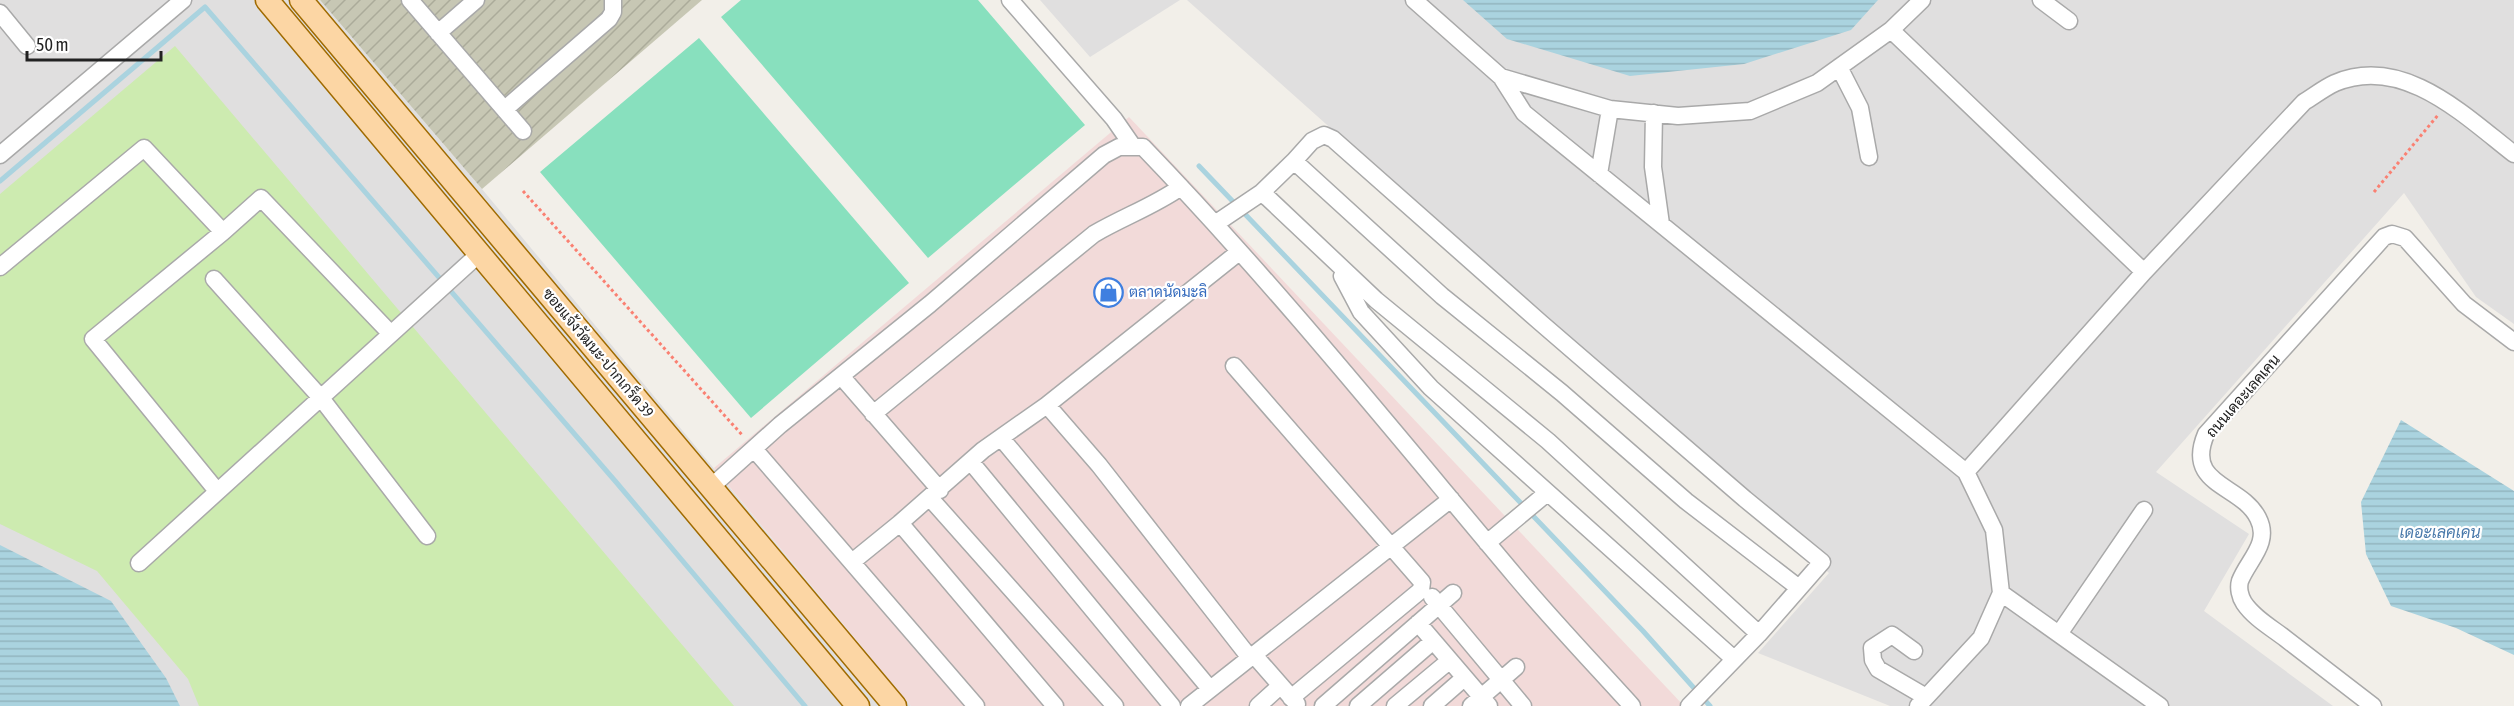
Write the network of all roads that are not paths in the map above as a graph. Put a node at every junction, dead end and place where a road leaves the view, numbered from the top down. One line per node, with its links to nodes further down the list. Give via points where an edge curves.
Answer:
1 (183, 0): 24 (street)
2 (267, 0): 34 (main road, ซอยแจ้งวัฒนะ-ปากเกร็ด 39)
3 (410, 0): 14 (street)
4 (476, 0): 14 (street)
5 (613, 0): 18 (street, via 609,19)
6 (1010, 0): 22 (street)
7 (1414, 0): 17 (street)
8 (1922, 0): 13 (street)
9 (2041, 0): 12 (street)
10 (310, 3): 50 (main road, ซอยแจ้งวัฒนะ-ปากเกร็ด 39)
11 (0, 13): 15 (street)
12 (2069, 21)
13 (1891, 30): 16 (street); 37 (street)
14 (438, 33): 18 (street)
15 (27, 46)
16 (1839, 67): 20 (street, via 1817,83 1750,111 1678,116); 25 (street, via 1860,108)
17 (1501, 77): 19 (street); 27 (street, via 1524,113)
18 (505, 109): 21 (street)
19 (1610, 109): 20 (street); 27 (street)
20 (1654, 113): 31 (street, via 1653,177)
21 (523, 131)
22 (1132, 145): 28 (street, via 1143,147); 42 (street, via 1104,155)
23 (2514, 154): 37 (street, via 2420,86 2390,77 2364,76 2336,83 2304,102)
24 (0, 155)
25 (1869, 157)
26 (1294, 161): 29 (street); 63 (street, via 1442,296 1686,501); 63 (street, via 1312,141 1324,135 1333,139 1540,323 1822,562)
27 (1599, 174): 31 (street)
28 (1181, 187): 30 (street); 45 (street, via 1157,204 1120,218 1094,234)
29 (1250, 201): 30 (street); 35 (street)
30 (1215, 224): 33 (street)
31 (1661, 224): 49 (street)
32 (223, 232): 36 (street, via 144,148); 39 (street, via 261,198); 51 (street, via 93,339)
33 (1239, 252): 44 (street); 54 (street)
34 (479, 254): 39 (street); 82 (main road, ซอยแจ้งวัฒนะ-ปากเกร็ด 39)
35 (1335, 263): 53 (street, via 1361,312); 68 (street, via 1451,364 1548,441)
36 (0, 267)
37 (2144, 272): 49 (street)
38 (214, 279): 43 (street)
39 (392, 334): 43 (street)
40 (2514, 342): 98 (street, ถนนเดอะเลคเคน, via 2464,304 2405,238 2392,234 2384,237 2206,434 2202,444 2202,465 2208,475 2249,507 2262,531 2262,541 2239,583 2242,602)
41 (1234, 366): 59 (street)
42 (841, 376): 45 (street); 47 (street)
43 (321, 398): 51 (street); 57 (street)
44 (1047, 405): 46 (street); 72 (street)
45 (873, 414): 52 (street)
46 (1002, 439): 48 (street); 78 (street)
47 (754, 448): 50 (street); 60 (street)
48 (971, 462): 52 (street); 87 (street)
49 (1966, 472): 65 (street, via 1994,530)
50 (711, 488): 83 (main road, ซอยแจ้งวัฒนะ-ปากเกร็ด 39)
51 (218, 491): 61 (street)
52 (935, 494): 56 (street); 86 (street)
53 (1542, 498): 58 (street); 73 (street)
54 (1451, 499): 58 (street); 59 (street)
55 (2145, 510): 69 (street)
56 (900, 523): 60 (street); 85 (street)
57 (428, 536)
58 (1487, 543): 95 (street)
59 (1391, 547): 62 (street); 72 (street)
60 (852, 562): 84 (street)
61 (139, 563)
62 (1422, 585): 66 (street); 79 (street, via 1421,590)
63 (1799, 588): 68 (street)
64 (1453, 593): 66 (street)
65 (2001, 594): 69 (street); 80 (street, via 1981,638)
66 (1438, 604): 67 (street); 77 (street)
67 (1418, 624): 70 (street); 90 (street)
68 (1759, 634): 73 (street)
69 (2059, 634): 97 (street)
70 (1432, 642): 74 (street); 91 (street)
71 (1914, 651): 80 (street, via 1892,635 1872,648 1878,669)
72 (1252, 657): 78 (street); 79 (street)
73 (1734, 659): 96 (street)
74 (1449, 661): 76 (street); 92 (street)
75 (1516, 667): 77 (street)
76 (1464, 678): 81 (street); 93 (street)
77 (1502, 680): 81 (street); 94 (street)
78 (1210, 689): 88 (street)
79 (1290, 697): 89 (street)
80 (1922, 702)
81 (1480, 703)
82 (858, 706)
83 (895, 706)
84 (976, 706)
85 (1055, 706)
86 (1115, 706)
87 (1172, 706)
88 (1189, 706)
89 (1258, 706)
90 (1323, 706)
91 (1358, 706)
92 (1395, 706)
93 (1432, 706)
94 (1523, 706)
95 (1632, 706)
96 (1689, 706)
97 (2160, 706)
98 (2373, 706)

